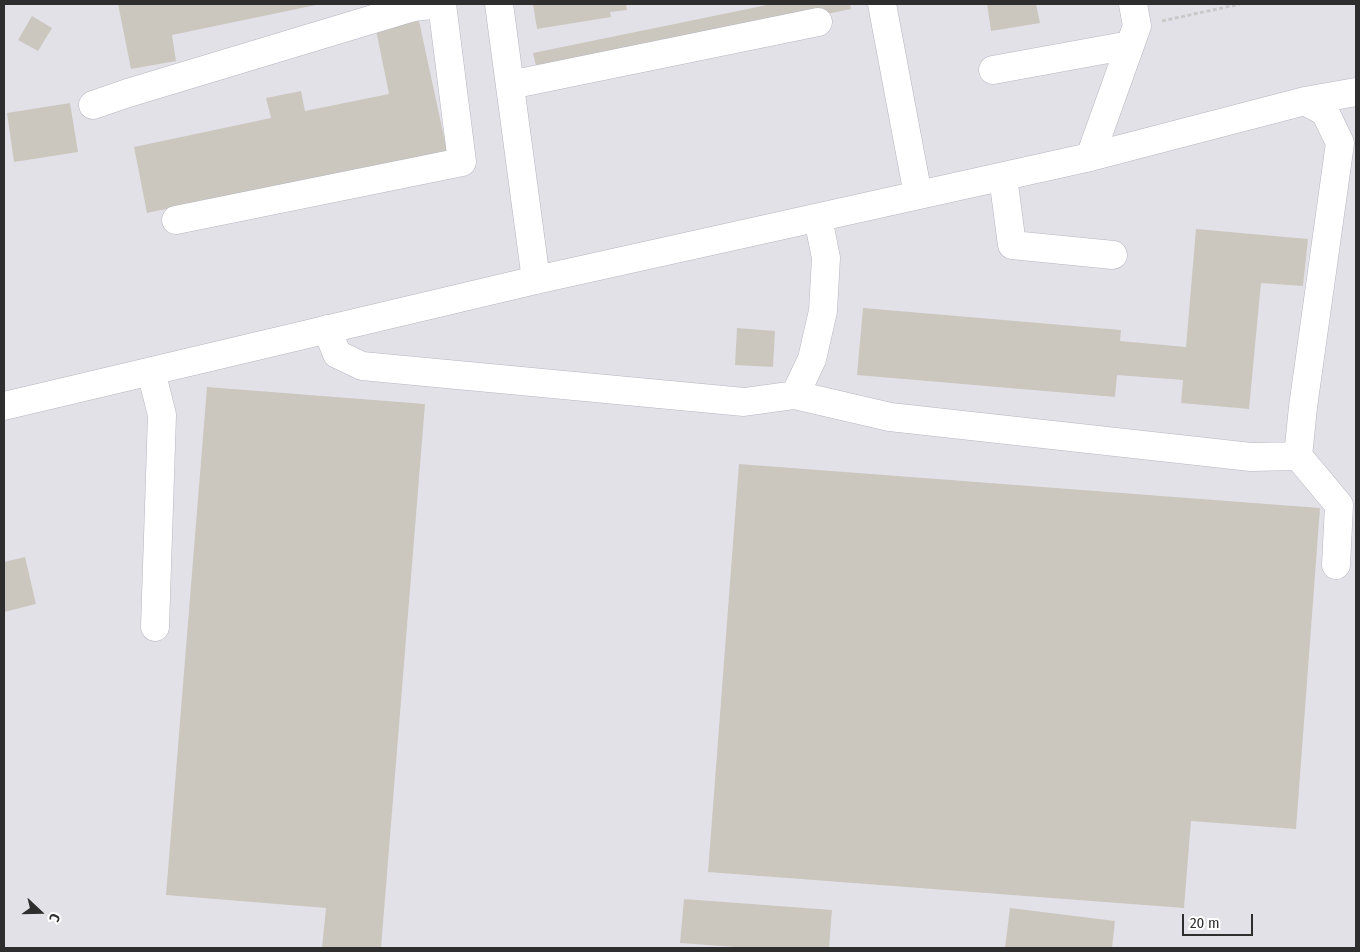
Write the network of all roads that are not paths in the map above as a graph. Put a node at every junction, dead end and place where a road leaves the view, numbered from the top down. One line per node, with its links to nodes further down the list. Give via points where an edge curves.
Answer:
1 (442, 4): 10 (street, via 413,7); 15 (street, via 462,162)
2 (499, 4): 7 (street)
3 (882, 4): 13 (street)
4 (818, 22): 7 (street)
5 (1133, 25): 6 (street); 11 (street)
6 (993, 70)
7 (510, 85): 17 (street)
8 (1356, 92): 9 (street)
9 (1305, 101): 11 (street); 22 (street, via 1325,112 1340,143 1302,407)
10 (93, 105)
11 (1090, 157): 12 (street)
12 (1003, 177): 13 (street); 16 (street, via 1012,246)
13 (918, 196): 14 (street)
14 (818, 218): 17 (street); 20 (street, via 826,258 823,311 812,359)
15 (176, 220)
16 (1113, 254)
17 (536, 280): 18 (street)
18 (328, 329): 19 (street); 20 (street, via 338,354 362,366 744,402)
19 (151, 372): 21 (street); 24 (street, via 162,415)
20 (795, 395): 22 (street, via 890,417 1252,457)
21 (4, 406)
22 (1298, 456): 23 (street, via 1339,505)
23 (1336, 565)
24 (155, 627)

